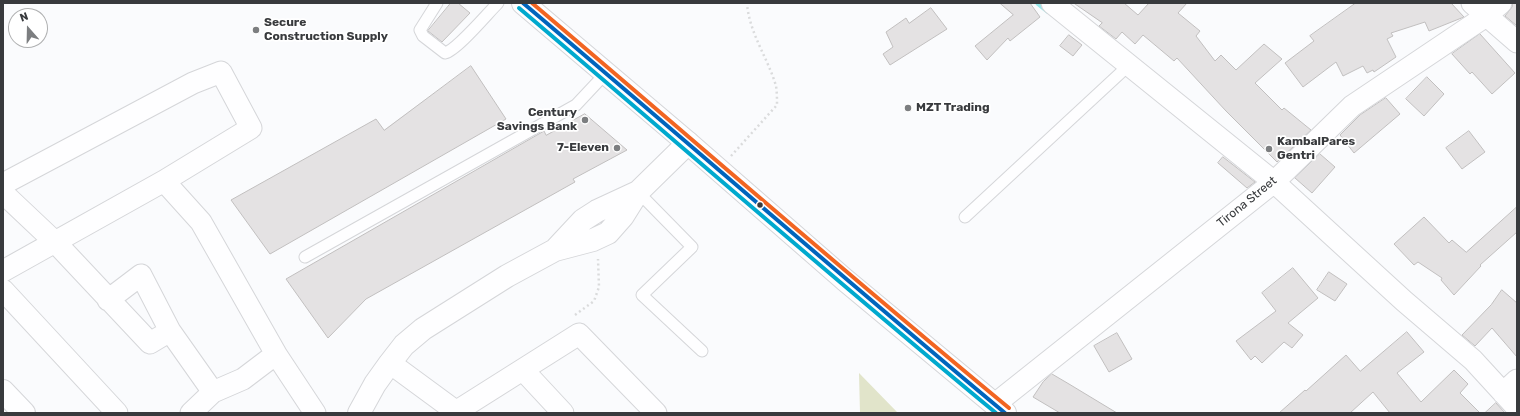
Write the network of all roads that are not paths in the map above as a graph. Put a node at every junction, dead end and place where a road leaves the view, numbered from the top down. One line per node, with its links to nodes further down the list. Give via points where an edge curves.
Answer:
1 (437, 3): 2 (lane, via 420,30 423,36 445,53 460,42)
2 (498, 3)
3 (523, 3): 8 (main road)
4 (1052, 3): 7 (street)
5 (1487, 7): 6 (street); 11 (street, Tirona Street, via 1352,106)
6 (1517, 42)
7 (1128, 66): 11 (street); 15 (lane)
8 (606, 73): 9 (main road); 17 (lane, via 576,105)
9 (688, 143): 13 (main road); 30 (main road, via 845,280)
10 (164, 181): 12 (street, via 251,128 221,72 193,83); 16 (street); 23 (street, via 201,222)
11 (1274, 182): 26 (street, via 1473,360); 30 (street, Tirona Street)
12 (3, 184)
13 (638, 192): 22 (lane, via 692,247 642,295); 24 (main road, via 623,216 608,233 594,240 555,250 507,276 423,329 404,345)
14 (3, 193): 16 (street)
15 (965, 217)
16 (56, 242): 18 (street); 20 (street)
17 (305, 257)
18 (3, 271)
19 (3, 290): 33 (street)
20 (108, 300): 21 (street, via 150,343); 21 (street, via 141,276)
21 (170, 331): 28 (street)
22 (702, 352)
23 (276, 354): 28 (street, via 243,379); 35 (street)
24 (390, 362): 31 (street); 36 (main road)
25 (523, 370): 31 (street); 37 (street); 38 (street, via 579,334)
26 (1510, 386): 29 (street)
27 (3, 391): 32 (main road)
28 (213, 392): 34 (street)
29 (1517, 408)
30 (1000, 409)
31 (456, 412)
32 (24, 413)
33 (117, 413)
34 (191, 413)
35 (315, 413)
36 (359, 413)
37 (563, 413)
38 (656, 413)

